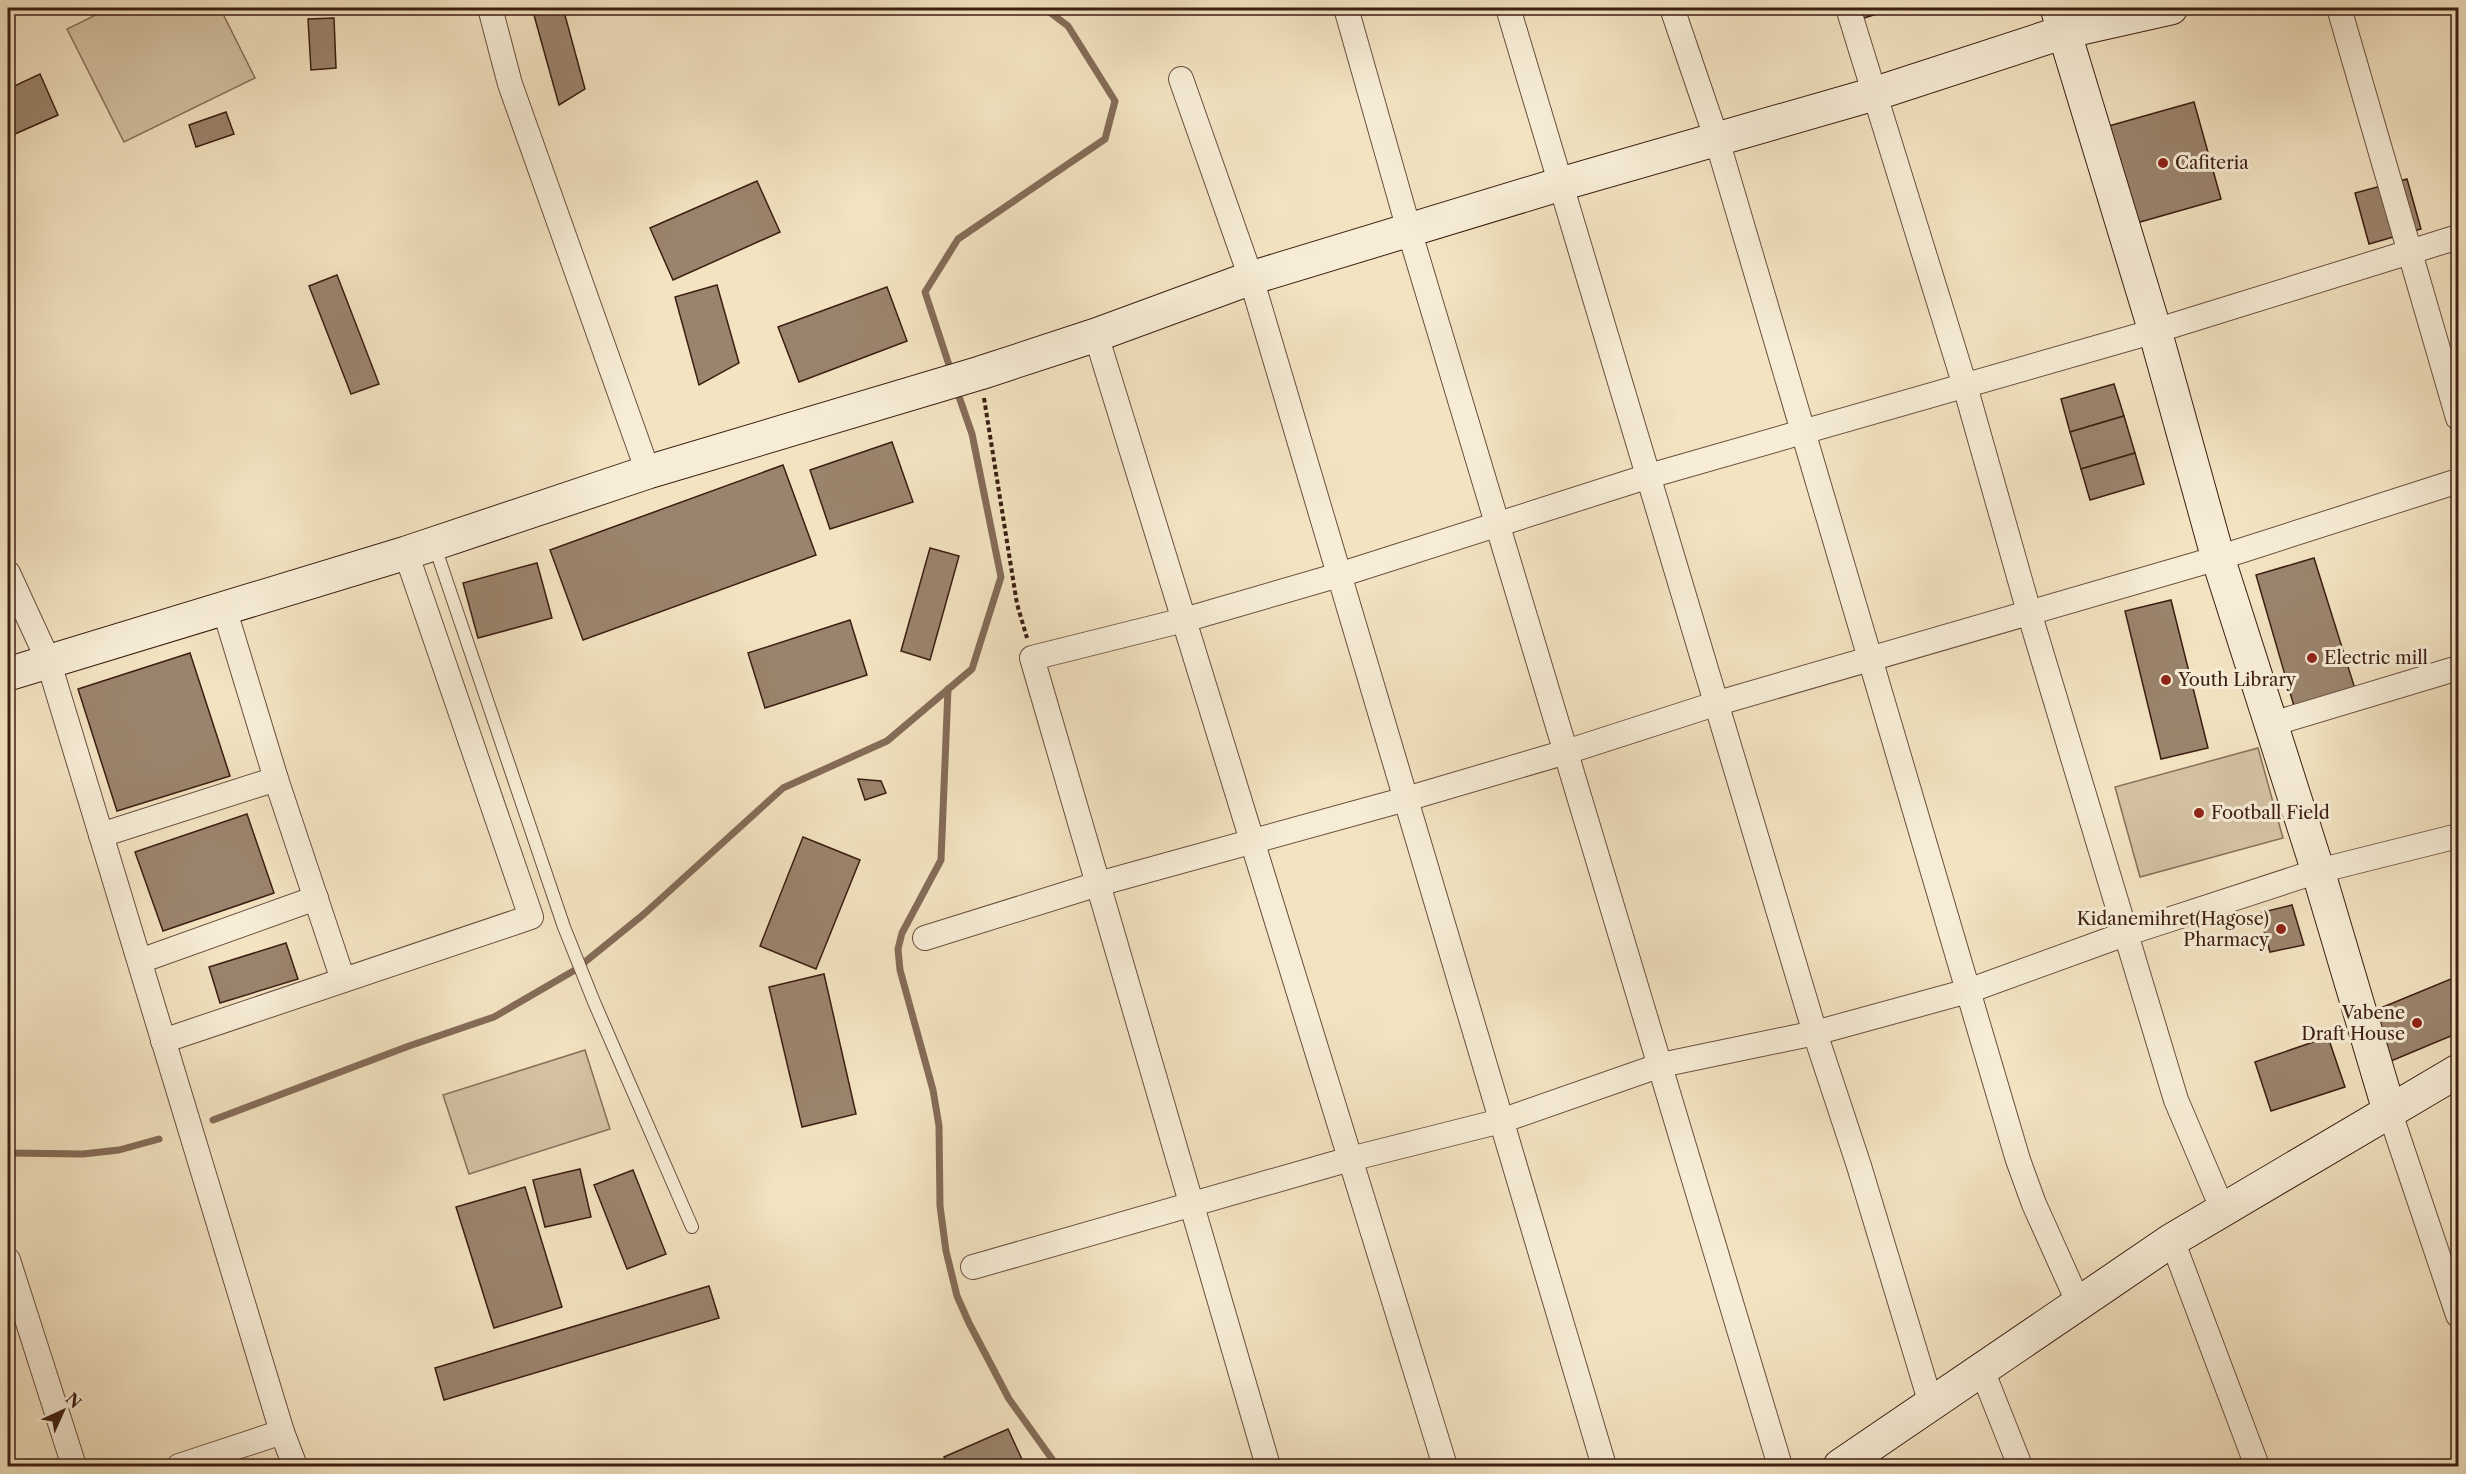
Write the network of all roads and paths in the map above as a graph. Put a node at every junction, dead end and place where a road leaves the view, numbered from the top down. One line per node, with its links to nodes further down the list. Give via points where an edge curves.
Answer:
1 (490, 8): 23 (street, via 510,84)
2 (1346, 8): 13 (street)
3 (1508, 8): 12 (street)
4 (1672, 8): 11 (street)
5 (1848, 8): 10 (street)
6 (2171, 8): 8 (street)
7 (2339, 8): 15 (street)
8 (2060, 20): 10 (street); 17 (street)
9 (1181, 79): 16 (street)
10 (1874, 94): 11 (street); 20 (street)
11 (1718, 140): 12 (street); 22 (street)
12 (1561, 184): 13 (street); 24 (street)
13 (1409, 230): 16 (street); 26 (street)
14 (2458, 237): 15 (street)
15 (2410, 252): 17 (street); 21 (street)
16 (1251, 278): 18 (street); 30 (street)
17 (2155, 331): 20 (street); 28 (street)
18 (1096, 335): 19 (street); 33 (street)
19 (975, 375): 23 (street); 34 (path, via 1017,604)
20 (1965, 386): 22 (street); 32 (street)
21 (2458, 418)
22 (1804, 433): 24 (street); 36 (street)
23 (648, 472): 27 (street)
24 (1649, 476): 26 (street); 39 (street)
25 (2458, 481): 28 (street)
26 (1497, 524): 30 (street); 41 (street)
27 (420, 548): 31 (street); 53 (street, via 531,916); 64 (lane, via 594,1002)
28 (2218, 558): 32 (street); 40 (street)
29 (8, 573): 35 (street)
30 (1339, 575): 33 (street); 43 (street)
31 (224, 608): 35 (street); 42 (street)
32 (2029, 612): 36 (street); 50 (street)
33 (1184, 620): 34 (street); 46 (street)
34 (1032, 658): 48 (street)
35 (48, 660): 38 (street); 44 (street)
36 (1870, 660): 39 (street); 54 (street)
37 (2458, 668): 40 (street)
38 (8, 674)
39 (1718, 703): 41 (street); 55 (street)
40 (2272, 724): 47 (street)
41 (1566, 752): 43 (street); 57 (street)
42 (276, 779): 44 (street); 49 (street)
43 (1406, 799): 46 (street); 60 (street)
44 (101, 835): 52 (street)
45 (2458, 836): 47 (street)
46 (1252, 842): 48 (street); 61 (street)
47 (2318, 871): 50 (street); 59 (street)
48 (1098, 884): 51 (street); 62 (street)
49 (316, 898): 52 (street); 53 (street)
50 (2125, 934): 54 (street); 63 (street, via 2176,1100)
51 (925, 938)
52 (140, 962): 56 (street)
53 (343, 980): 56 (street)
54 (1968, 992): 55 (street); 68 (street, via 2018,1160)
55 (1815, 1033): 57 (street); 71 (street)
56 (163, 1041): 72 (street)
57 (1661, 1065): 60 (street); 79 (street)
58 (2458, 1071): 59 (street)
59 (2389, 1110): 63 (street); 69 (street)
60 (1501, 1121): 61 (street); 78 (street)
61 (1350, 1160): 62 (street); 77 (street)
62 (1192, 1206): 67 (street); 76 (street)
63 (2222, 1208): 65 (street)
64 (692, 1227)
65 (2172, 1240): 68 (street); 82 (street)
66 (8, 1260): 73 (street)
67 (973, 1267)
68 (2079, 1304): 70 (street)
69 (2458, 1314)
70 (1982, 1370): 71 (street); 81 (street)
71 (1931, 1404): 80 (street)
72 (282, 1432): 74 (street); 75 (street)
73 (74, 1467)
74 (179, 1467)
75 (295, 1467)
76 (1268, 1467)
77 (1445, 1467)
78 (1604, 1467)
79 (1780, 1467)
80 (1839, 1467)
81 (2020, 1467)
82 (2257, 1467)

